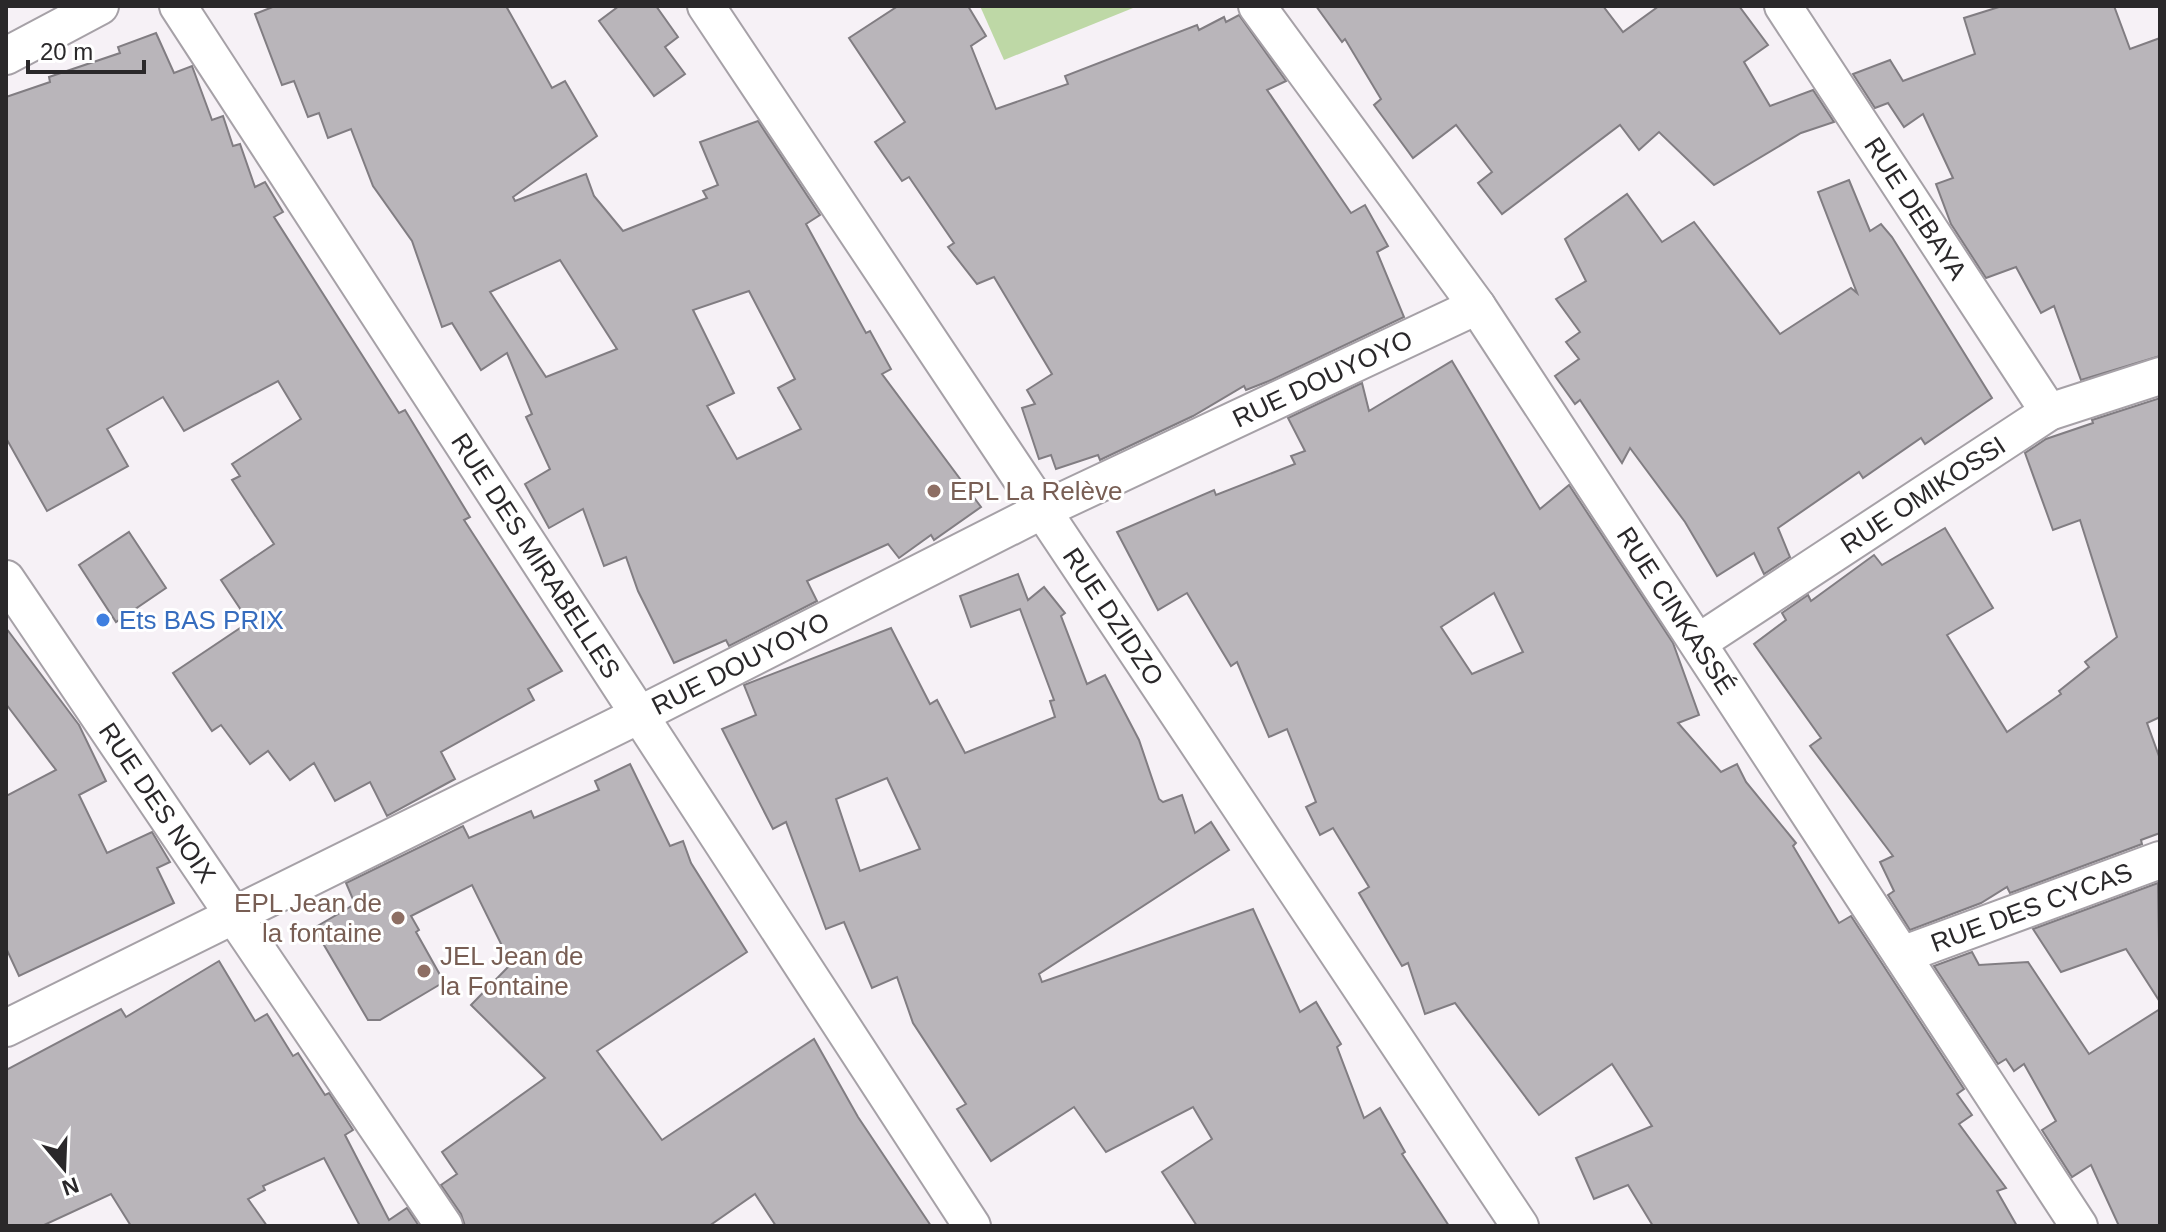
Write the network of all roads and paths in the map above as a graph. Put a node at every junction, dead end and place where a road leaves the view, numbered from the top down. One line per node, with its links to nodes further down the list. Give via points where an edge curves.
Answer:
1 (100, 6): 6 (street)
2 (178, 6): 13 (street, RUE DES MIRABELLES)
3 (706, 6): 10 (street, RUE DZIDZO)
4 (1257, 6): 7 (street, RUE CINKASSÉ)
5 (1783, 6): 9 (street, RUE DEBAYA)
6 (6, 56)
7 (1477, 306): 10 (street, RUE DOUYOYO); 12 (street, RUE CINKASSÉ)
8 (2160, 376): 9 (street, RUE OMIKOSSI)
9 (2049, 412): 12 (street, RUE OMIKOSSI)
10 (1043, 510): 13 (street, RUE DOUYOYO); 20 (street, RUE DZIDZO)
11 (6, 579): 15 (street, RUE DES NOIX)
12 (1699, 642): 16 (street, RUE CINKASSÉ)
13 (639, 715): 15 (street, RUE DOUYOYO); 19 (street, RUE DES MIRABELLES)
14 (2160, 860): 16 (street, RUE DES CYCAS)
15 (233, 913): 17 (street, RUE DOUYOYO); 18 (street, RUE DES NOIX)
16 (1902, 955): 21 (street, RUE CINKASSÉ)
17 (6, 1028)
18 (444, 1226)
19 (972, 1226)
20 (1520, 1226)
21 (2079, 1226)

